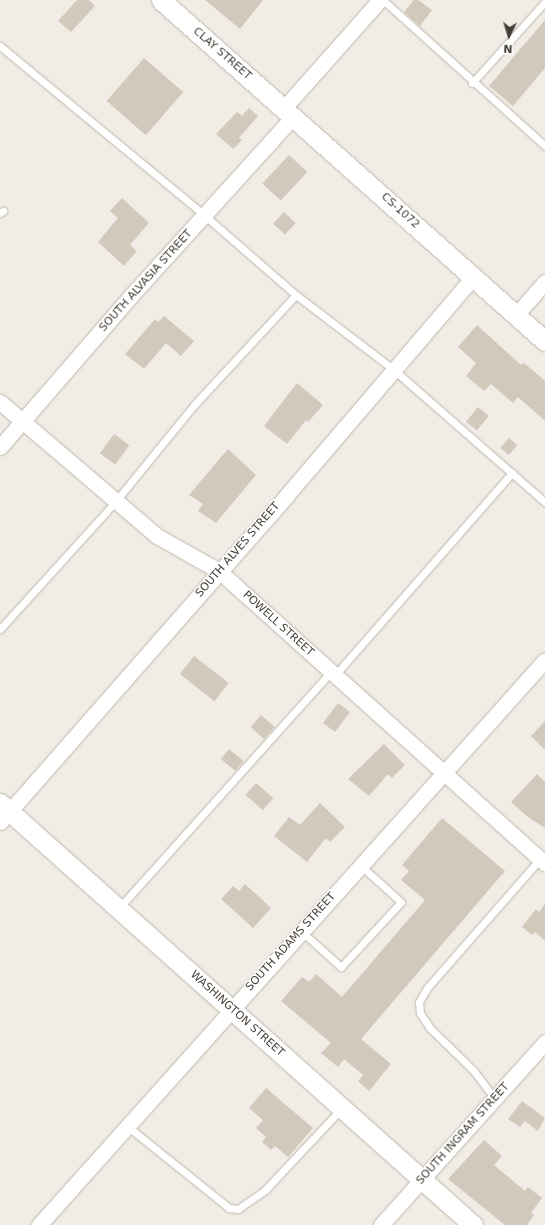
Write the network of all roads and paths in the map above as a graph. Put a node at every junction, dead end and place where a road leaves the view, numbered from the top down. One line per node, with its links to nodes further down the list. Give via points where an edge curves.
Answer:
1 (161, 0): 6 (street, CLAY STREET)
2 (382, 0): 5 (lane); 6 (street, SOUTH ALVASIA STREET)
3 (545, 2): 5 (lane)
4 (0, 46): 8 (lane)
5 (472, 83): 7 (lane)
6 (288, 112): 8 (street, SOUTH ALVASIA STREET); 9 (street, CS-1072)
7 (545, 146)
8 (204, 215): 11 (lane); 16 (street, SOUTH ALVASIA STREET)
9 (473, 276): 12 (street, CS-1072); 14 (street, SOUTH ALVES STREET)
10 (545, 282): 12 (street)
11 (296, 295): 14 (lane); 19 (lane, via 194,406)
12 (516, 315): 13 (street)
13 (545, 341)
14 (394, 370): 18 (lane); 21 (street, SOUTH ALVES STREET)
15 (0, 402): 16 (street, POWELL STREET)
16 (22, 421): 17 (street, SOUTH ALVASIA STREET); 19 (street, POWELL STREET)
17 (0, 447)
18 (512, 473): 20 (lane); 24 (lane)
19 (115, 502): 21 (street, POWELL STREET, via 156,536); 22 (lane)
20 (545, 502)
21 (219, 571): 24 (street, POWELL STREET); 26 (street, SOUTH ALVES STREET)
22 (0, 628)
23 (545, 660): 25 (street, SOUTH ADAMS STREET)
24 (333, 673): 25 (street, POWELL STREET); 29 (lane)
25 (443, 773): 27 (street, POWELL STREET); 28 (street, SOUTH ADAMS STREET)
26 (3, 812): 29 (street, WASHINGTON STREET)
27 (543, 858): 33 (lane, via 427,988 419,1002 420,1013 430,1028 474,1071)
28 (360, 865): 30 (street, SOUTH ADAMS STREET); 30 (lane, via 401,902 341,967)
29 (118, 908): 31 (street, WASHINGTON STREET)
30 (301, 931): 31 (street, SOUTH ADAMS STREET)
31 (231, 1008): 34 (street, WASHINGTON STREET); 35 (street, SOUTH ADAMS STREET)
32 (545, 1042): 33 (street, SOUTH INGRAM STREET)
33 (495, 1099): 36 (street, SOUTH INGRAM STREET)
34 (343, 1108): 35 (lane, via 264,1190 238,1209 229,1208); 36 (street, WASHINGTON STREET)
35 (126, 1126): 37 (street, SOUTH ADAMS STREET)
36 (422, 1179): 38 (street, SOUTH INGRAM STREET); 39 (street, WASHINGTON STREET)
37 (39, 1225)
38 (381, 1225)
39 (473, 1225)

